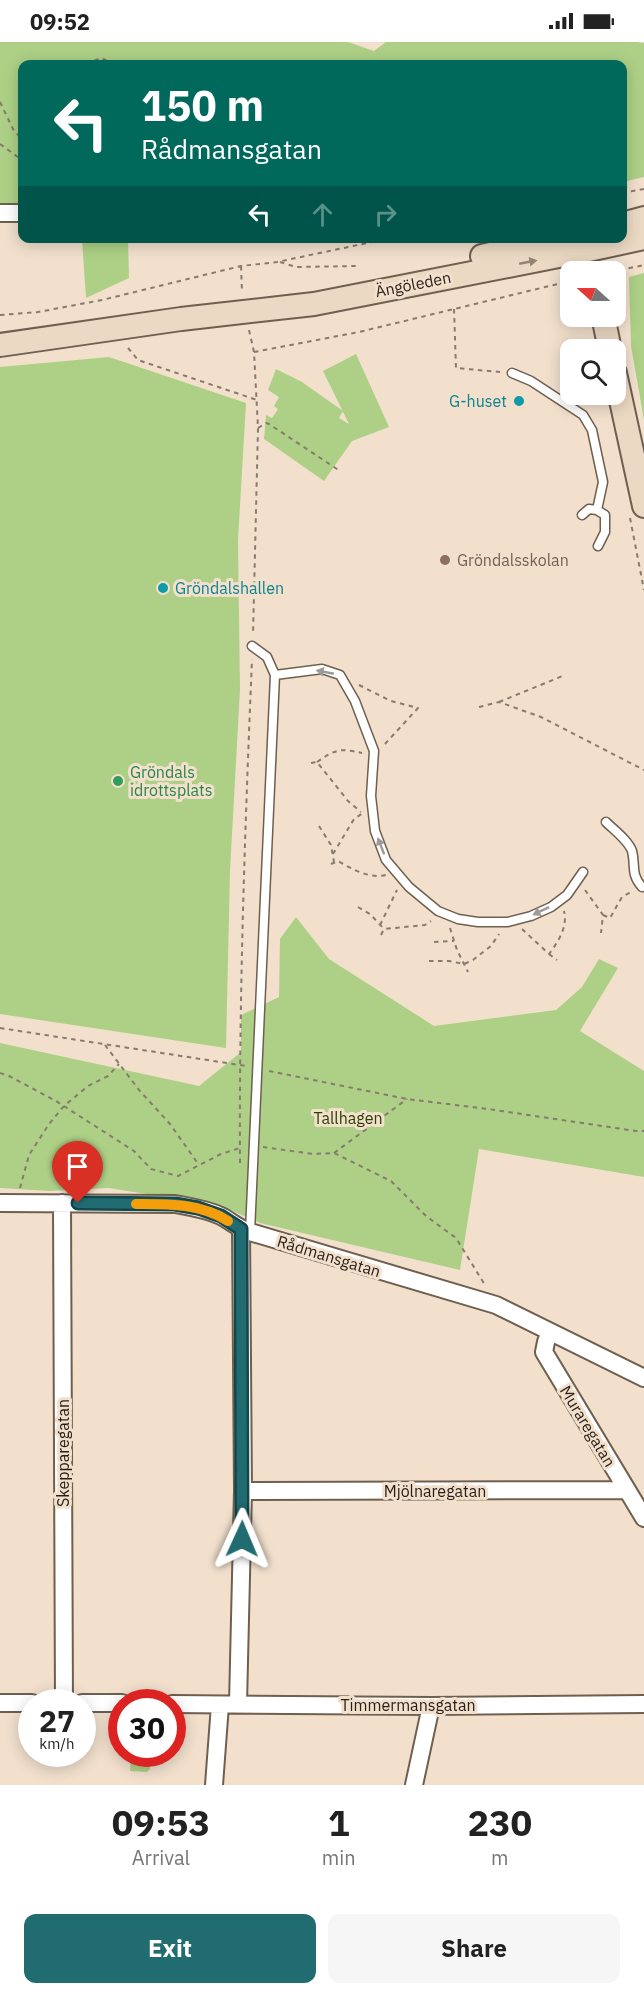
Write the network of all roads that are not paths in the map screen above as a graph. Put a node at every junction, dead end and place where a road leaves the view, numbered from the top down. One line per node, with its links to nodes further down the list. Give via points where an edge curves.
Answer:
1 (0, 213): 2 (street)
2 (18, 213)
3 (644, 218): 4 (main road)
4 (627, 223)
5 (644, 238): 8 (main road, Ängöleden)
6 (537, 243): 10 (main road, Ängöleden)
7 (626, 243): 9 (main road, Ängöleden)
8 (627, 243)
9 (585, 254): 10 (main road, Ängöleden, one-way to 9, via 314,304)
10 (181, 319): 11 (main road, Ängöleden)
11 (0, 345)
12 (512, 373): 15 (lane, via 583,415 592,430 603,482)
13 (622, 405): 14 (main road)
14 (644, 506)
15 (597, 510): 16 (lane, via 589,509); 17 (lane, via 605,515 605,532)
16 (582, 515)
17 (598, 546)
18 (252, 646): 19 (lane, via 267,657)
19 (275, 675): 21 (lane, one-way to 19, via 567,895 551,907 511,921 478,922 447,915 431,905 386,860 375,831 371,796 374,751 355,701 340,675 322,669); 25 (lane, via 258,1069)
20 (606, 822): 22 (lane, via 632,849 634,878)
21 (580, 875)
22 (642, 887)
23 (8, 1203): 24 (street, Rådmansgatan)
24 (62, 1203): 25 (street, Rådmansgatan, via 175,1204 221,1216); 31 (street, Skepparegatan)
25 (246, 1231): 26 (street, Rådmansgatan, via 496,1305); 29 (street)
26 (550, 1332): 27 (street, Rådmansgatan); 28 (street, Muraregatan, via 544,1352)
27 (644, 1377)
28 (627, 1490): 29 (street, Mjölnaregatan); 30 (street, Muraregatan)
29 (243, 1491): 36 (street)
30 (644, 1518)
31 (63, 1689)
32 (0, 1703): 33 (street)
33 (18, 1703)
34 (186, 1704): 35 (street, Timmermansgatan)
35 (220, 1704): 36 (street, Timmermansgatan); 39 (street)
36 (238, 1704): 38 (street, Timmermansgatan)
37 (644, 1704): 38 (street, Timmermansgatan)
38 (431, 1706): 40 (street)
39 (214, 1785)
40 (414, 1785)

